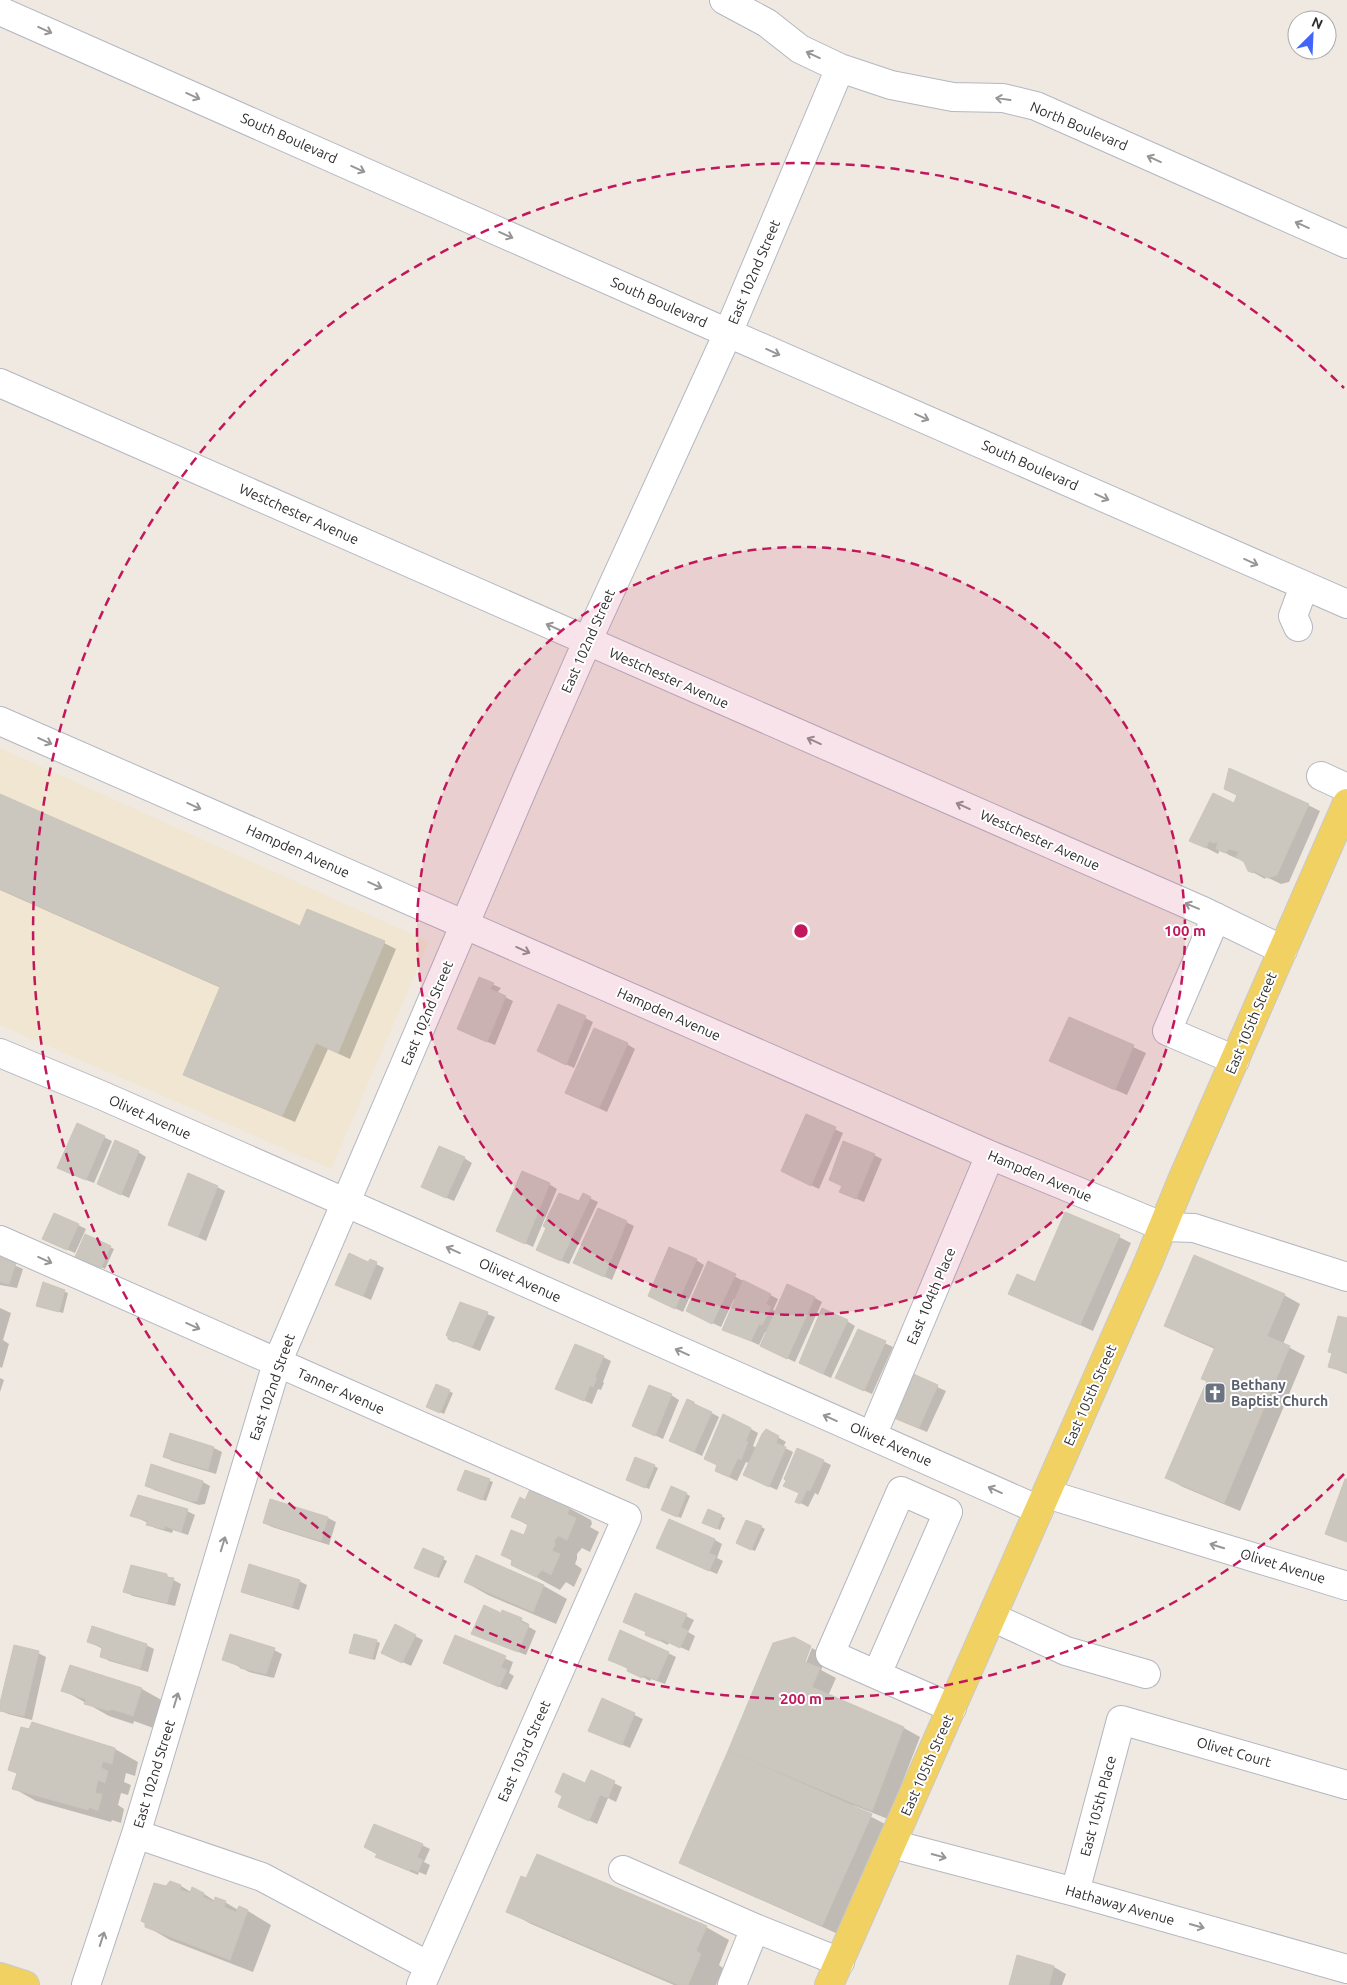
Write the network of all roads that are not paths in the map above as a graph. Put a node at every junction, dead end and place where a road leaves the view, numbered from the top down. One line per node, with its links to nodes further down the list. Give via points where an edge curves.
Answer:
1 (724, 0): 3 (street, North Boulevard, one-way to 1, via 800,49 767,24)
2 (0, 10): 5 (street, South Boulevard, one-way to 5)
3 (840, 68): 4 (street, North Boulevard, one-way to 3, via 1036,106 1003,98 953,97 891,85); 5 (street, East 102nd Street)
4 (1347, 244)
5 (728, 333): 7 (street, South Boulevard, one-way to 7); 10 (street, East 102nd Street)
6 (0, 383): 10 (street, Westchester Avenue, one-way to 6)
7 (1304, 586): 8 (street, South Boulevard); 9 (street, via 1293,616)
8 (1347, 604)
9 (1298, 627)
10 (587, 642): 15 (street, Westchester Avenue, one-way to 10); 16 (street, East 102nd Street)
11 (0, 721): 16 (street, Hampden Avenue, one-way to 16)
12 (1321, 776): 13 (street)
13 (1347, 788)
14 (1347, 802): 17 (main road, East 105th Street)
15 (1216, 917): 17 (street, Westchester Avenue); 19 (street, via 1167,1031)
16 (465, 924): 20 (street, Hampden Avenue, one-way to 20); 21 (street, East 102nd Street)
17 (1283, 950): 19 (main road, East 105th Street)
18 (0, 1053): 21 (street, Olivet Avenue)
19 (1235, 1060): 22 (main road, East 105th Street)
20 (990, 1155): 22 (street, Hampden Avenue); 26 (street, East 104th Place)
21 (345, 1202): 25 (street, East 102nd Street); 26 (street, Olivet Avenue, one-way to 21)
22 (1164, 1227): 24 (street, Hampden Avenue, via 1194,1228); 29 (main road, East 105th Street)
23 (0, 1240): 25 (street, Tanner Avenue, one-way to 25)
24 (1344, 1269)
25 (277, 1364): 30 (street, Tanner Avenue); 38 (street, East 102nd Street, one-way to 25)
26 (872, 1436): 27 (street, Olivet Avenue)
27 (938, 1465): 28 (street); 29 (street, Olivet Avenue, one-way to 27)
28 (922, 1500): 33 (street, via 948,1512); 33 (street, via 901,1491 830,1654)
29 (1043, 1502): 31 (street, Olivet Avenue, one-way to 29); 32 (main road, East 105th Street)
30 (627, 1517): 45 (street, East 103rd Street)
31 (1347, 1586)
32 (992, 1617): 34 (street, via 1066,1651); 35 (main road, East 105th Street)
33 (877, 1674): 35 (street)
34 (1146, 1674)
35 (952, 1708): 39 (main road, East 105th Street)
36 (1121, 1720): 37 (street, Olivet Court); 41 (street, East 105th Place)
37 (1347, 1785)
38 (136, 1834): 45 (street, via 262,1877); 48 (street, East 102nd Street, one-way to 38)
39 (892, 1844): 41 (street, Hathaway Avenue, one-way to 41); 44 (main road, East 105th Street)
40 (623, 1870): 42 (street)
41 (1075, 1892): 43 (street, Hathaway Avenue, one-way to 43)
42 (755, 1928): 44 (street); 49 (street)
43 (1347, 1969)
44 (834, 1974)
45 (425, 1975)
46 (0, 1978): 47 (main road)
47 (25, 1985)
48 (86, 1985)
49 (732, 1985)

